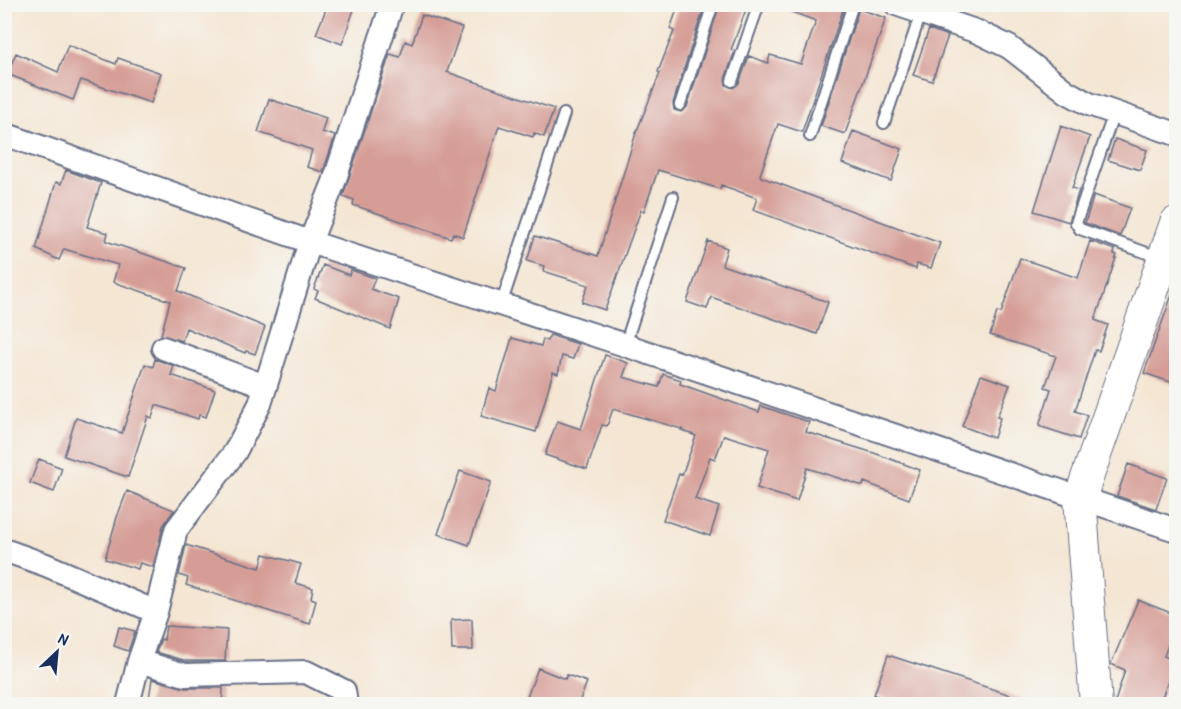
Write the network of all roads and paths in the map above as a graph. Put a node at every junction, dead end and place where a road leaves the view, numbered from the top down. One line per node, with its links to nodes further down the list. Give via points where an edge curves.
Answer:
1 (392, 4): 17 (street, via 334,182)
2 (713, 4): 8 (lane)
3 (759, 4): 7 (lane)
4 (853, 4): 13 (lane)
5 (896, 4): 6 (street)
6 (921, 13): 9 (street, via 978,32 1009,48 1067,92); 11 (lane)
7 (732, 81)
8 (680, 105)
9 (1114, 113): 12 (street); 18 (lane, via 1076,223 1080,229)
10 (564, 114): 19 (lane)
11 (884, 123)
12 (1176, 134)
13 (810, 136)
14 (7, 139): 17 (street)
15 (673, 197): 20 (lane)
16 (1176, 223): 18 (street)
17 (310, 242): 19 (street); 22 (street)
18 (1170, 261): 23 (street)
19 (501, 305): 20 (street)
20 (626, 345): 23 (street)
21 (163, 348): 22 (street)
22 (265, 386): 26 (street, via 235,452 176,530)
23 (1080, 498): 24 (street); 30 (street)
24 (1176, 530)
25 (4, 550): 26 (street)
26 (156, 612): 27 (street)
27 (139, 661): 28 (street); 29 (street, via 185,675 306,672 344,691)
28 (128, 705)
29 (346, 705)
30 (1096, 705)

